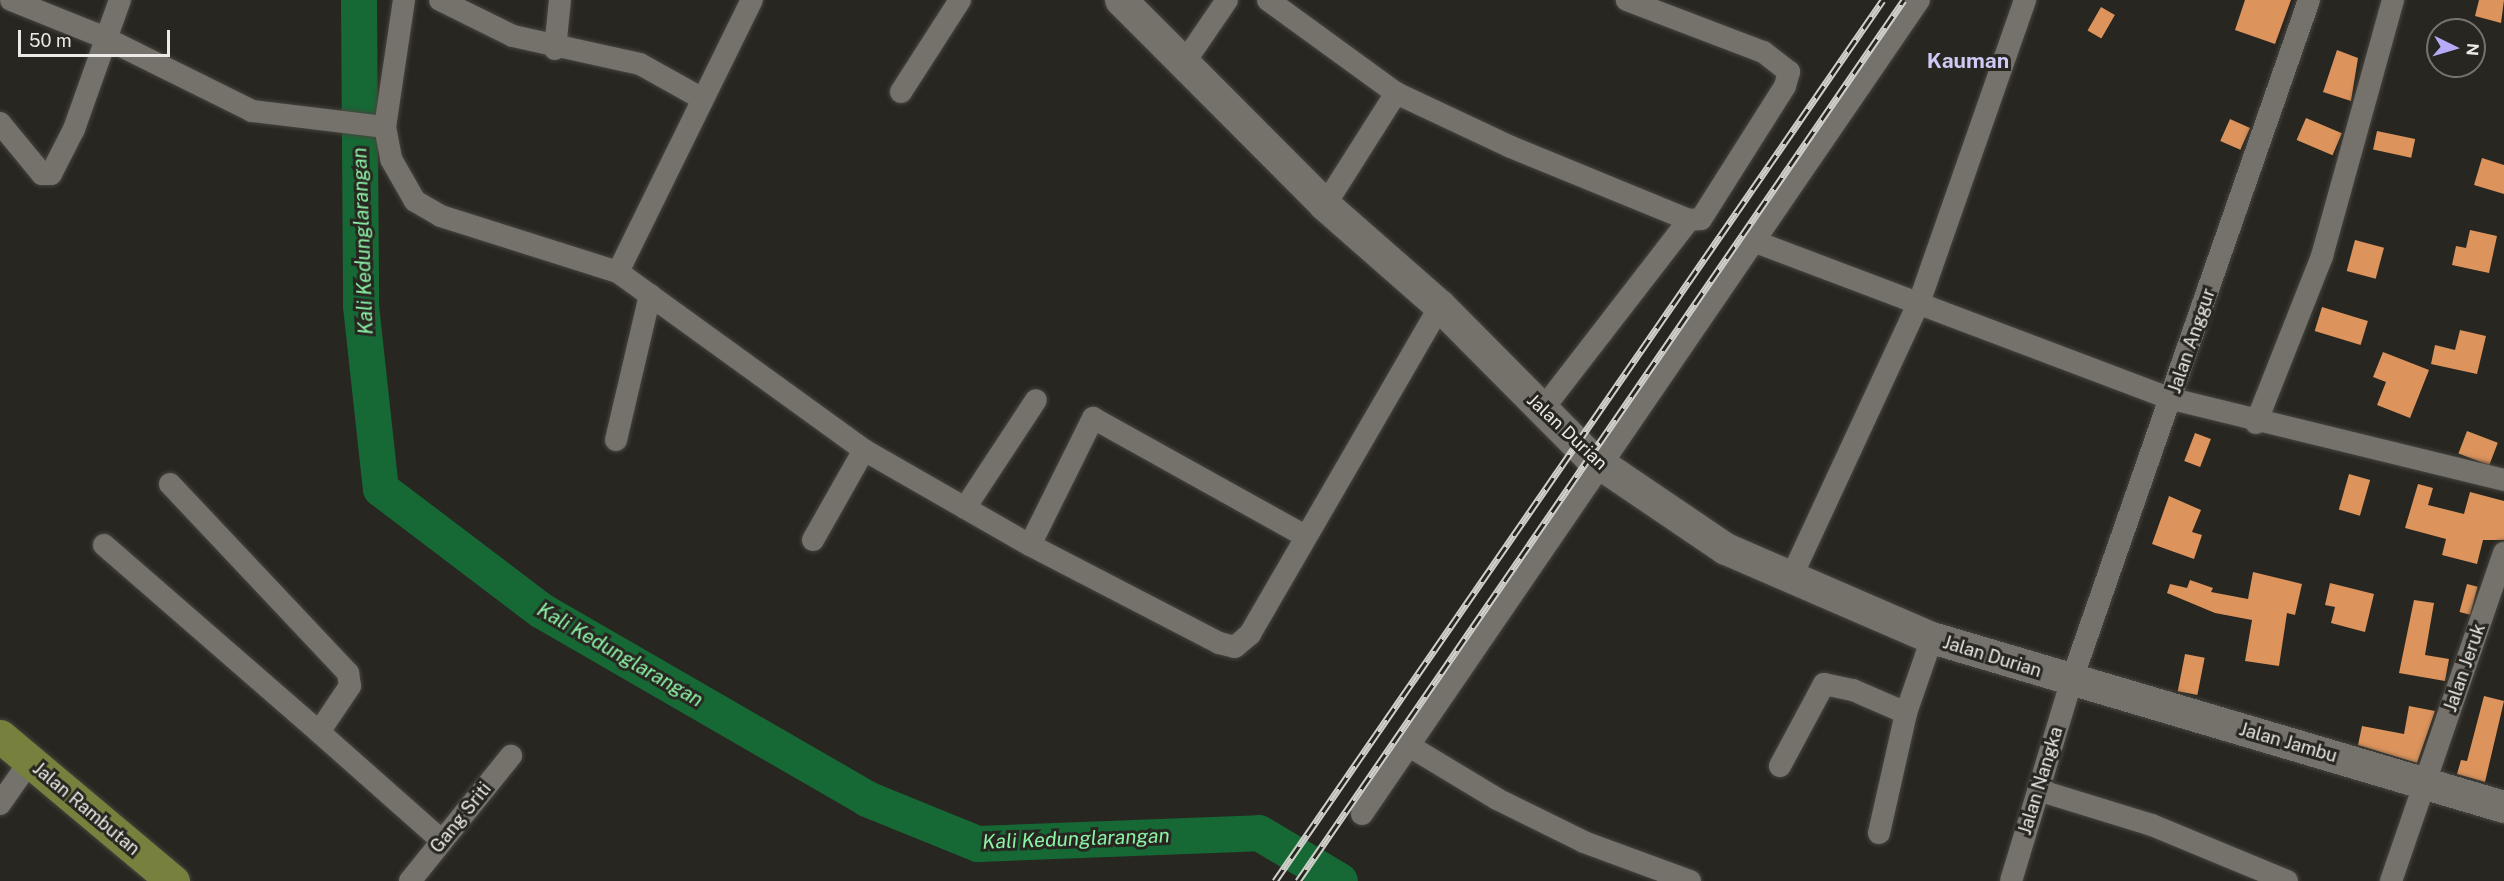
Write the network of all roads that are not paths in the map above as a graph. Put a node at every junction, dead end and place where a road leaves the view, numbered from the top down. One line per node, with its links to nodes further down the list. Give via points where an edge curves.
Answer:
1 (11, 0): 16 (street)
2 (120, 0): 16 (street)
3 (404, 0): 23 (street)
4 (440, 0): 17 (street)
5 (560, 0): 17 (street)
6 (752, 0): 21 (street)
7 (960, 0): 19 (street)
8 (1121, 0): 18 (street, Jalan Durian)
9 (1268, 0): 20 (street)
10 (1627, 0): 25 (street, via 1763,52 1789,72 1785,86 1710,208 1701,219)
11 (1919, 0): 26 (street)
12 (2025, 0): 29 (street)
13 (2309, 0): 31 (street, Jalan Anggur)
14 (2394, 0): 34 (street, via 2322,256)
15 (1223, 6): 18 (street)
16 (103, 37): 22 (street, via 74,129 51,174 42,174); 23 (street, via 243,107 308,120)
17 (555, 49): 21 (street, via 640,64)
18 (1184, 63): 24 (street, Jalan Durian)
19 (901, 92)
20 (1396, 93): 24 (street); 25 (street)
21 (701, 98): 27 (street)
22 (0, 123)
23 (381, 126): 27 (street, via 391,159 415,201 441,216)
24 (1333, 193): 30 (street, Jalan Durian)
25 (1689, 220): 33 (street)
26 (1756, 242): 29 (street); 37 (street)
27 (618, 272): 28 (street)
28 (650, 295): 35 (street); 36 (street)
29 (1920, 300): 31 (street); 46 (street)
30 (1440, 306): 33 (street, Jalan Durian); 41 (street)
31 (2172, 399): 34 (street); 48 (street, Jalan Anggur)
32 (1036, 400): 40 (street)
33 (1542, 410): 37 (street, Jalan Durian)
34 (2256, 423): 38 (street)
35 (616, 441)
36 (864, 450): 40 (street); 42 (street)
37 (1597, 464): 46 (street, Jalan Durian, via 1726,549); 52 (street)
38 (2504, 480)
39 (170, 484): 50 (street, via 348,673 350,686)
40 (965, 508): 44 (street)
41 (1305, 536): 44 (street, via 1250,634 1235,646); 44 (street, via 1093,418)
42 (813, 540)
43 (104, 545): 50 (street)
44 (1030, 545)
45 (2504, 554): 56 (street, Jalan Jeruk)
46 (1790, 580): 47 (street, Jalan Durian)
47 (1932, 638): 48 (street, Jalan Durian); 49 (street)
48 (2071, 682): 56 (street, Jalan Jambu); 57 (street, Jalan Nangka)
49 (1906, 713): 55 (street, via 1853,690 1824,684); 61 (street)
50 (319, 732): 62 (street)
51 (0, 736): 54 (main road, Jalan Rambutan)
52 (1406, 744): 60 (street); 65 (street, via 1497,799 1584,842)
53 (511, 756): 62 (street, Gang Sriti)
54 (30, 761): 58 (street); 63 (main road, Jalan Rambutan)
55 (1780, 766)
56 (2426, 783): 59 (street, Jalan Jambu); 68 (street, Jalan Jeruk)
57 (2038, 790): 66 (street, Jalan Nangka); 67 (street, via 2152,825)
58 (0, 804)
59 (2504, 807)
60 (1362, 814)
61 (1879, 833)
62 (442, 842): 64 (street, Gang Sriti)
63 (173, 881)
64 (410, 881)
65 (1690, 881)
66 (2011, 881)
67 (2287, 881)
68 (2391, 881)

